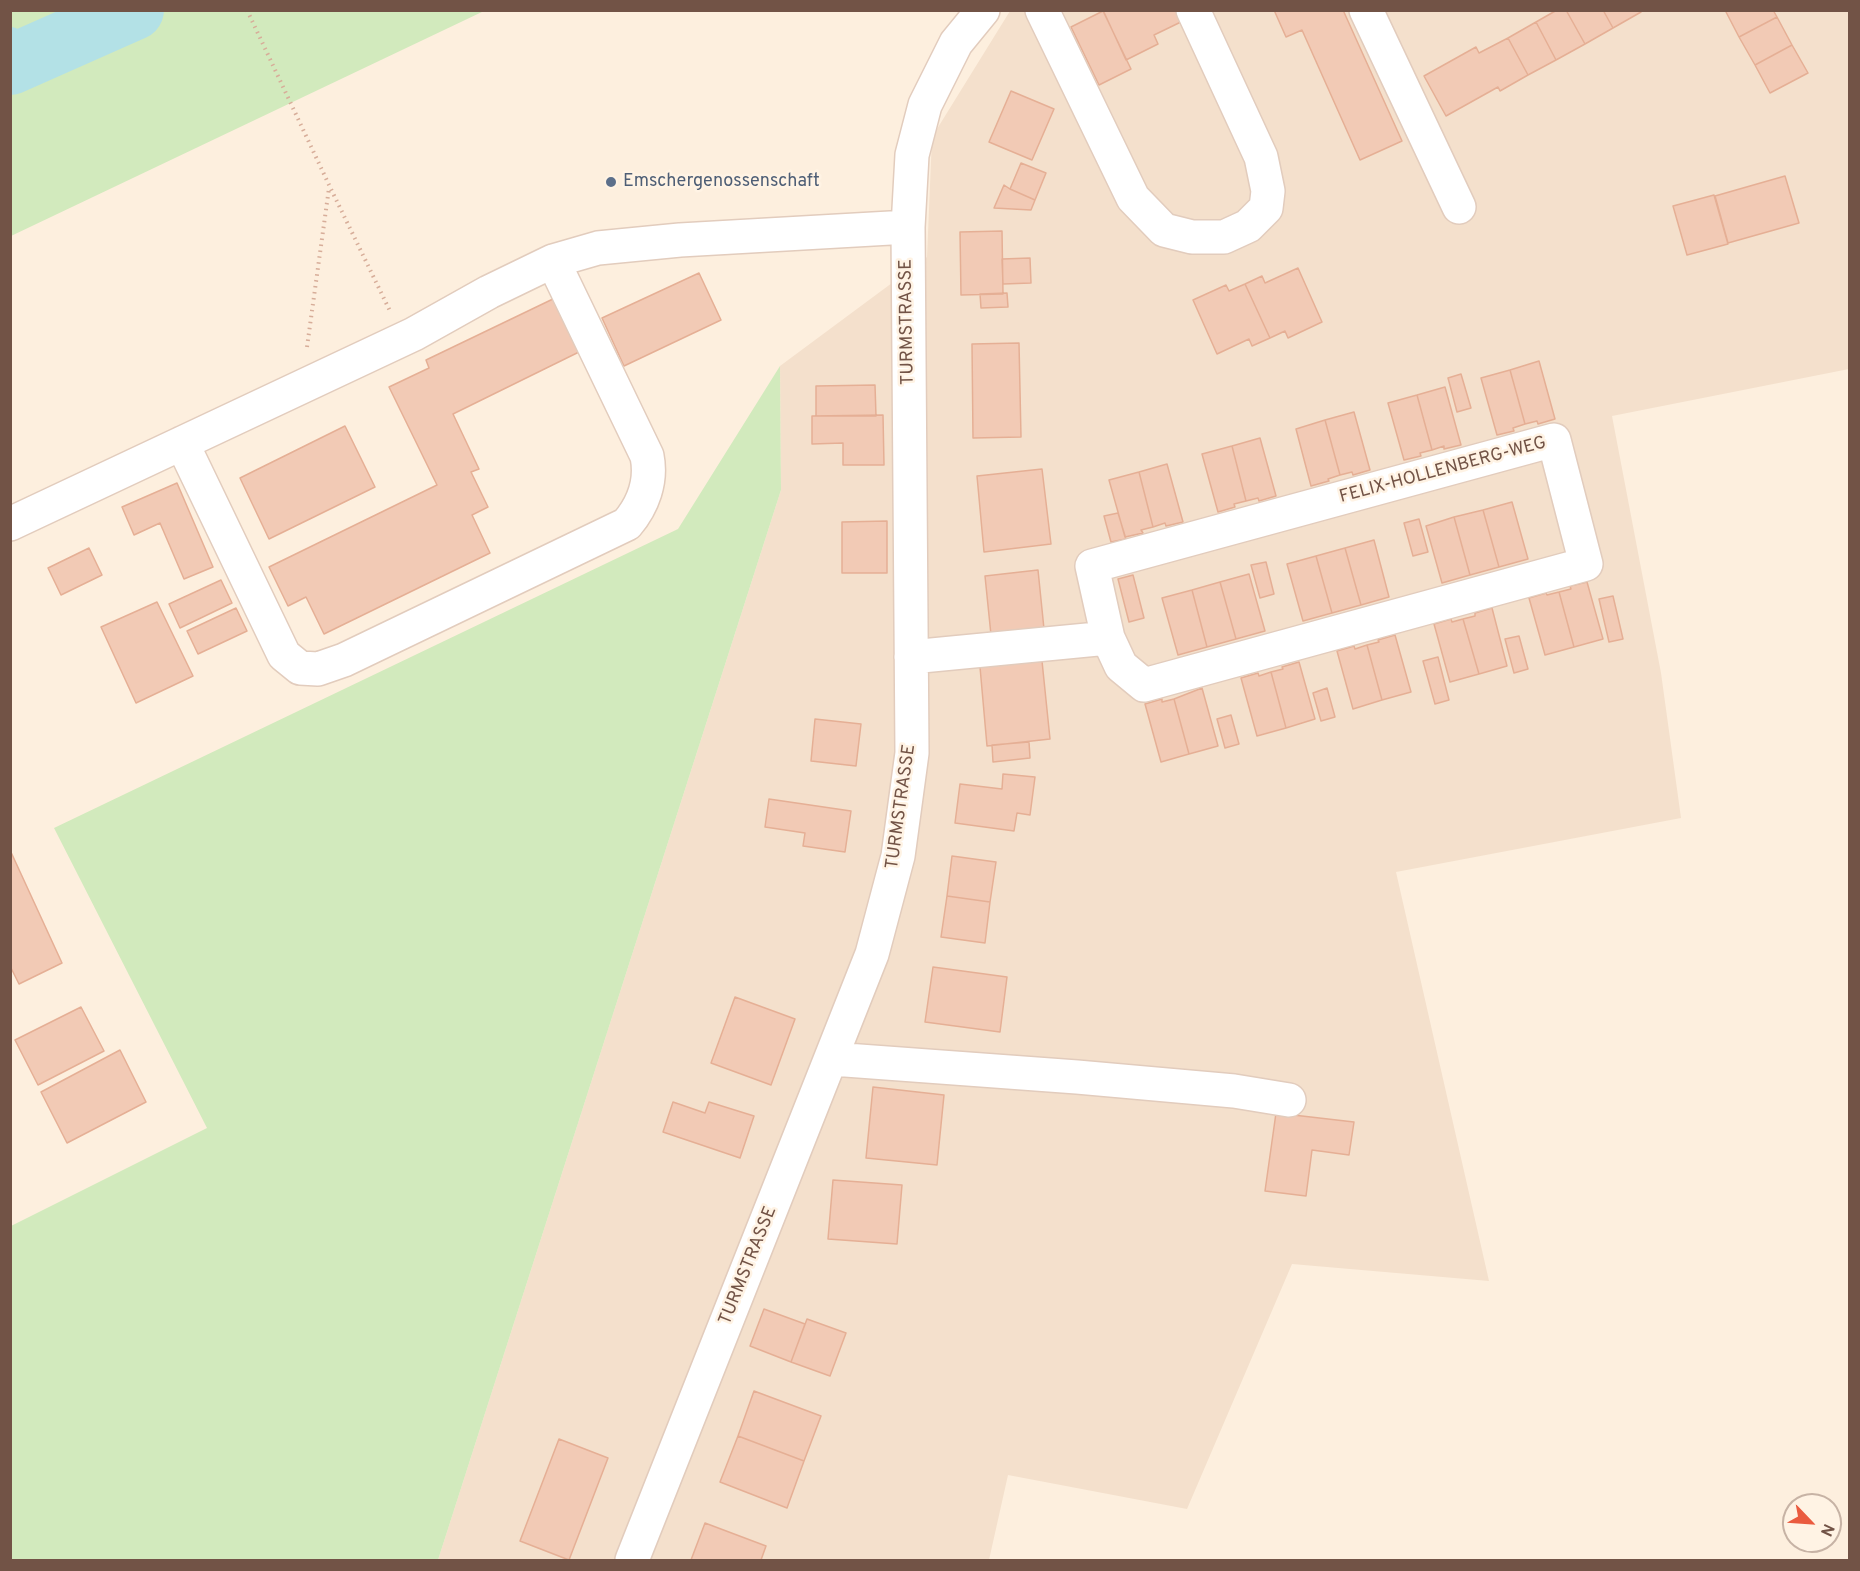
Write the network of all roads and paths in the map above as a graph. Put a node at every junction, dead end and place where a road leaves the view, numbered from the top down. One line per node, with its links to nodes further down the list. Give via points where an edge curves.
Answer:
1 (247, 10): 6 (path)
2 (983, 10): 8 (street, TURMSTRASSE, via 956,43 925,105 912,155)
3 (1042, 10): 4 (street, via 1133,198 1164,230 1192,237 1224,237 1248,226 1266,208 1268,191 1261,157)
4 (1193, 10)
5 (1366, 10): 7 (street)
6 (330, 187): 10 (path); 11 (path)
7 (1459, 207)
8 (908, 227): 9 (street, via 680,240 598,248); 15 (street, TURMSTRASSE)
9 (553, 261): 10 (street); 12 (street, via 647,456 650,469 645,493 627,524 344,660 318,669 300,668 285,655)
10 (404, 338): 11 (street)
11 (301, 387): 12 (street)
12 (182, 443): 13 (street)
13 (10, 524)
14 (1108, 638): 14 (street, FELIX-HOLLENBERG-WEG, via 1092,566 1554,440 1586,564 1144,685 1121,666); 15 (street)
15 (912, 657): 16 (street, TURMSTRASSE, via 912,753 898,856 872,954)
16 (832, 1059): 17 (street, via 1077,1077); 18 (street, TURMSTRASSE)
17 (1289, 1100)
18 (636, 1550)

